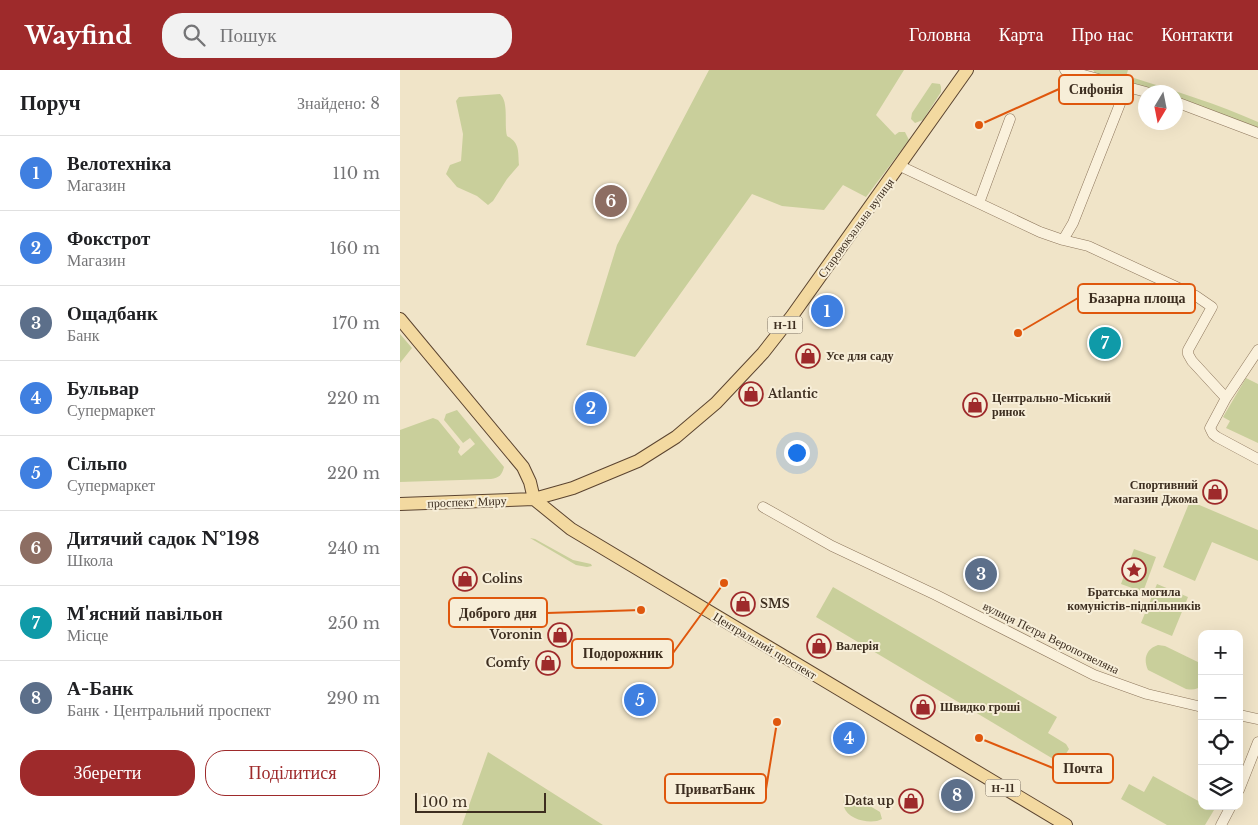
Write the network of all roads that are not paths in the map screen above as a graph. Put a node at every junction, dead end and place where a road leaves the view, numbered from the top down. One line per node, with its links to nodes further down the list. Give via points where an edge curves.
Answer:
1 (967, 70): 8 (main road, Старовокзальна вулиця / Н-11)
2 (1065, 70): 3 (street)
3 (1127, 86): 4 (street); 10 (street, via 1073,223)
4 (1138, 89)
5 (1183, 105): 7 (street)
6 (1010, 119): 9 (street)
7 (1258, 132)
8 (900, 166): 9 (street); 15 (main road, Старовокзальна вулиця / Н-11, via 792,316 741,377 697,421 638,461 573,488)
9 (978, 203): 10 (street)
10 (1063, 240): 13 (street, via 1088,246 1196,296 1212,307 1188,354)
11 (400, 319): 15 (main road, via 523,467)
12 (1258, 350): 13 (street)
13 (1226, 398): 14 (street, via 1211,424 1213,434)
14 (1258, 459)
15 (534, 499): 16 (main road, проспект Миру / Н-11); 24 (main road, Центральний проспект / Н-11, via 579,534)
16 (400, 504)
17 (763, 506): 18 (street, вулиця Петра Веропотвеляна, via 832,546 1094,675 1148,694)
18 (1198, 705)
19 (1243, 716): 20 (street)
20 (1258, 719)
21 (1258, 742): 22 (street)
22 (1243, 780)
23 (1229, 810): 25 (street)
24 (1066, 825)
25 (1221, 825)

